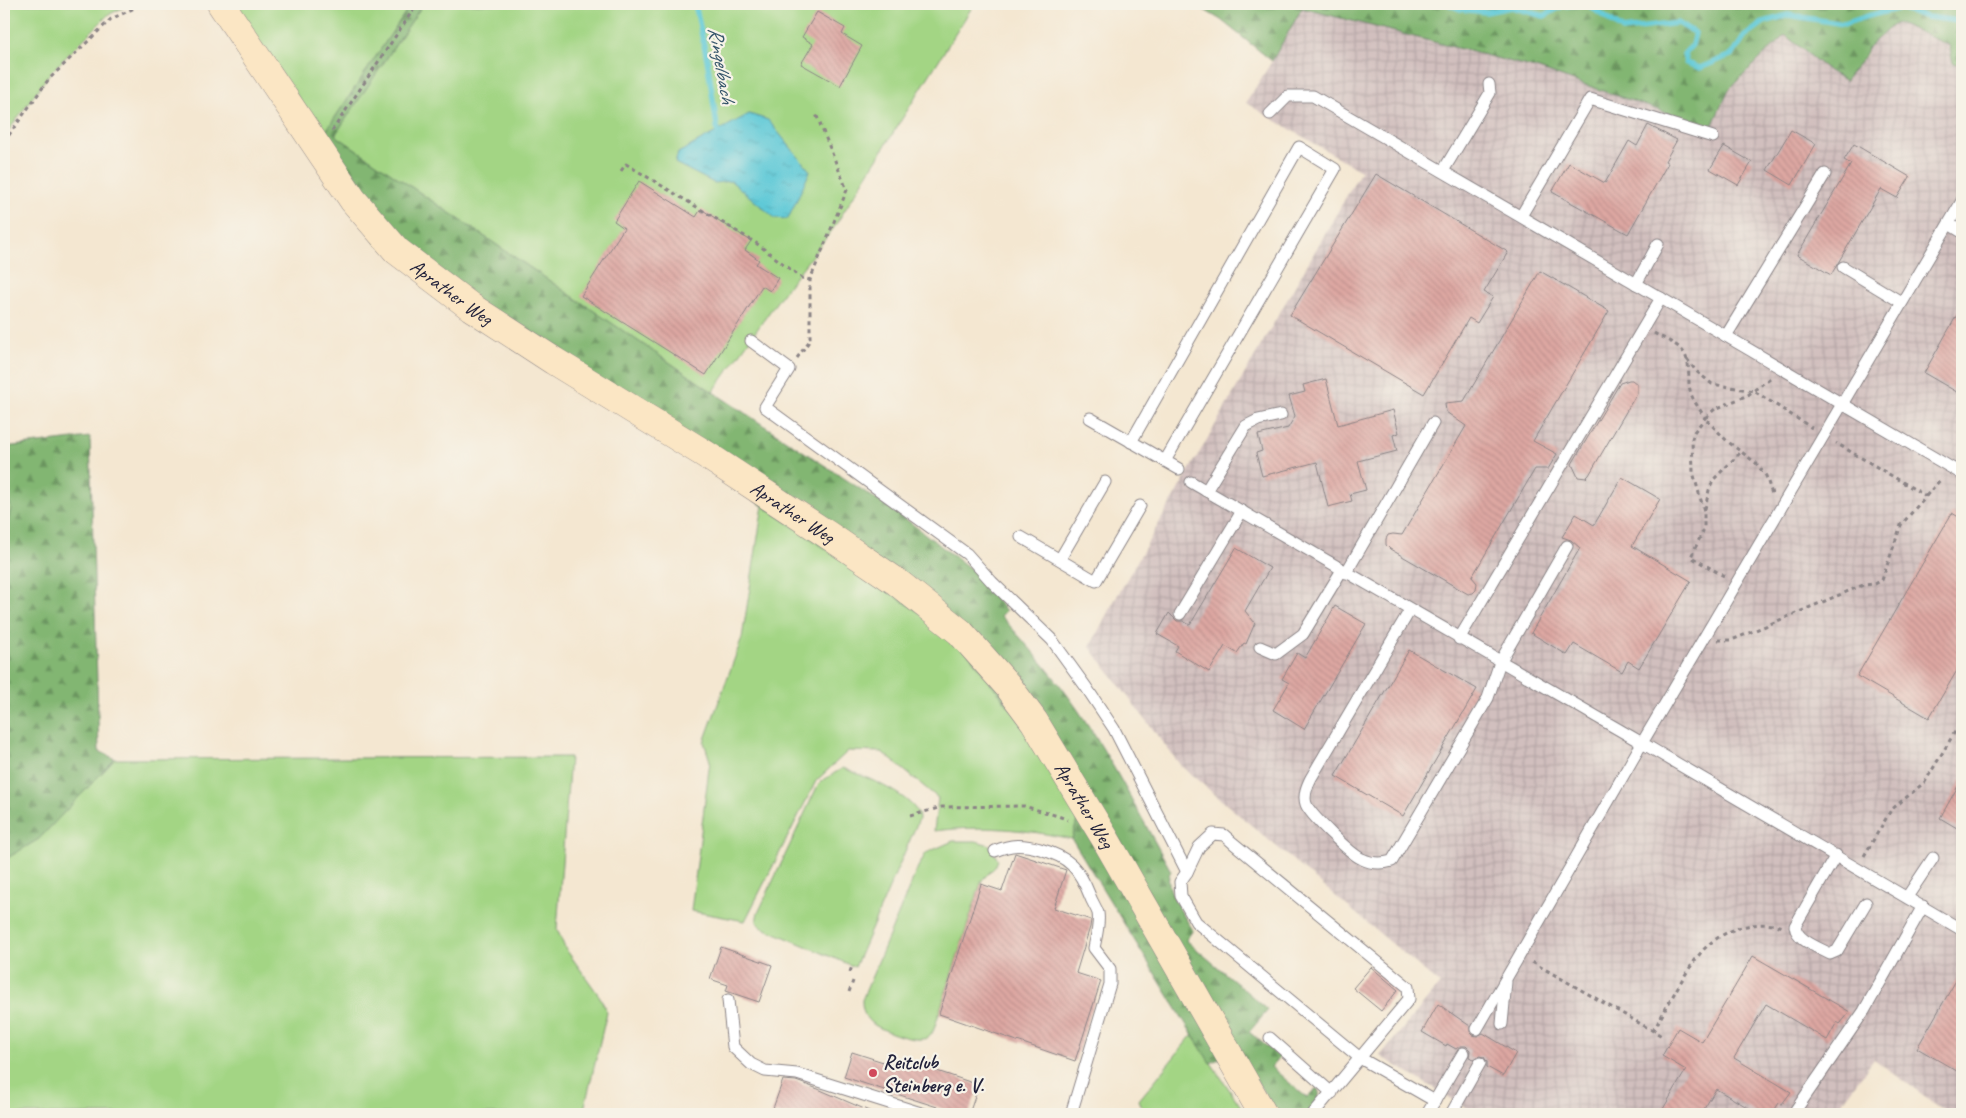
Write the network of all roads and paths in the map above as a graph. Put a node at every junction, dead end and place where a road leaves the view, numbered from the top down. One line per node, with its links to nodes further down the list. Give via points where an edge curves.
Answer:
1 (143, 4): 12 (path, via 111,19 48,80)
2 (221, 4): 13 (street, Aprather Weg)
3 (417, 4): 13 (path)
4 (1621, 4): 5 (path, via 1630,7)
5 (1668, 4)
6 (1821, 4): 7 (path)
7 (1828, 4)
8 (1490, 84): 15 (lane, via 1490,93)
9 (816, 114): 23 (path, via 847,190)
10 (1270, 114): 15 (lane, via 1288,96 1313,96)
11 (1713, 137): 18 (lane, via 1590,99)
12 (4, 142)
13 (320, 150): 99 (street, Aprather Weg, via 353,200 397,251 470,307 828,535 897,582 960,632 1034,721)
14 (621, 171): 23 (path, via 626,164 756,243 802,278)
15 (1443, 171): 18 (lane)
16 (1825, 174): 28 (lane)
17 (1962, 201): 19 (lane)
18 (1522, 216): 24 (lane)
19 (1949, 224): 20 (lane); 26 (lane)
20 (1962, 232)
21 (1658, 244): 24 (lane)
22 (1843, 268): 26 (lane)
23 (810, 280): 32 (path, via 810,340)
24 (1636, 284): 25 (lane)
25 (1661, 298): 27 (lane); 28 (lane)
26 (1901, 302): 34 (lane)
27 (1644, 327): 30 (path, via 1681,349); 60 (lane)
28 (1726, 336): 31 (lane)
29 (751, 342): 32 (lane)
30 (1687, 359): 33 (path, via 1712,384); 37 (path, via 1692,397)
31 (1777, 366): 33 (path, via 1770,378); 34 (lane)
32 (789, 369): 72 (lane, via 765,407 967,554 1052,640 1114,729)
33 (1754, 391): 37 (path, via 1715,409); 39 (path)
34 (1841, 404): 39 (lane); 44 (lane)
35 (1281, 415): 47 (lane, via 1246,426)
36 (1090, 418): 40 (lane)
37 (1705, 418): 41 (path); 52 (path, via 1694,432 1692,458)
38 (1433, 423): 56 (lane)
39 (1823, 435): 48 (path); 50 (lane)
40 (1131, 442): 42 (lane); 42 (lane, via 1299,147 1335,169)
41 (1741, 452): 50 (path, via 1766,476); 52 (path, via 1714,479)
42 (1165, 461): 43 (lane)
43 (1178, 469)
44 (1957, 471): 48 (path)
45 (1105, 482): 55 (lane)
46 (1191, 482): 47 (lane)
47 (1206, 491): 51 (lane)
48 (1926, 496): 61 (path, via 1901,525 1882,580 1732,640)
49 (1140, 506): 55 (lane, via 1096,581)
50 (1781, 510): 57 (lane)
51 (1242, 511): 56 (lane); 59 (lane)
52 (1704, 511): 57 (path, via 1704,528 1691,557)
53 (1021, 537): 55 (lane)
54 (1567, 546): 63 (lane)
55 (1060, 559)
56 (1344, 571): 58 (lane); 62 (lane, via 1303,634 1276,654)
57 (1737, 584): 61 (lane)
58 (1410, 610): 60 (lane); 63 (lane, via 1305,791 1306,804 1312,814 1362,859 1381,864 1392,861 1488,698)
59 (1180, 614)
60 (1459, 639): 63 (lane)
61 (1703, 641): 65 (lane)
62 (1260, 648)
63 (1500, 662): 65 (lane)
64 (1962, 720): 71 (path, via 1925,782 1890,810)
65 (1642, 743): 69 (lane); 78 (lane)
66 (910, 816): 67 (path, via 942,807 1024,806)
67 (1074, 824)
68 (995, 851): 98 (lane, via 1026,845 1054,852 1068,860 1082,878 1098,914 1094,948 1110,969 1110,984)
69 (1836, 855): 71 (lane); 76 (lane)
70 (1934, 858): 73 (lane)
71 (1857, 867): 73 (lane)
72 (1188, 872): 91 (lane, via 1180,882 1181,896 1196,922); 91 (lane, via 1199,847 1213,834 1224,835 1408,987 1408,999)
73 (1907, 897): 75 (lane)
74 (1866, 904): 76 (lane, via 1837,951 1830,954 1799,936)
75 (1923, 906): 77 (lane); 103 (lane, via 1864,1011)
76 (1795, 930): 87 (path, via 1771,924 1751,924 1713,942 1699,954)
77 (1962, 930)
78 (1520, 955): 81 (lane); 87 (path)
79 (852, 966): 80 (path)
80 (850, 972)
81 (1506, 978): 85 (lane); 86 (lane)
82 (853, 981): 83 (path)
83 (849, 992)
84 (728, 1000): 97 (lane, via 733,1047 751,1064 766,1070 798,1074)
85 (1502, 1024)
86 (1477, 1029)
87 (1653, 1031): 88 (path)
88 (1662, 1036)
89 (1270, 1038): 95 (lane)
90 (1463, 1053): 93 (lane)
91 (1360, 1058): 95 (lane); 96 (lane)
92 (1480, 1063): 94 (lane)
93 (1452, 1072): 94 (lane); 96 (lane)
94 (1470, 1080): 102 (lane)
95 (1332, 1093): 100 (lane)
96 (1435, 1101): 101 (lane)
97 (924, 1114)
98 (1071, 1114)
99 (1263, 1114)
100 (1313, 1114)
101 (1427, 1114)
102 (1451, 1114)
103 (1793, 1114)

